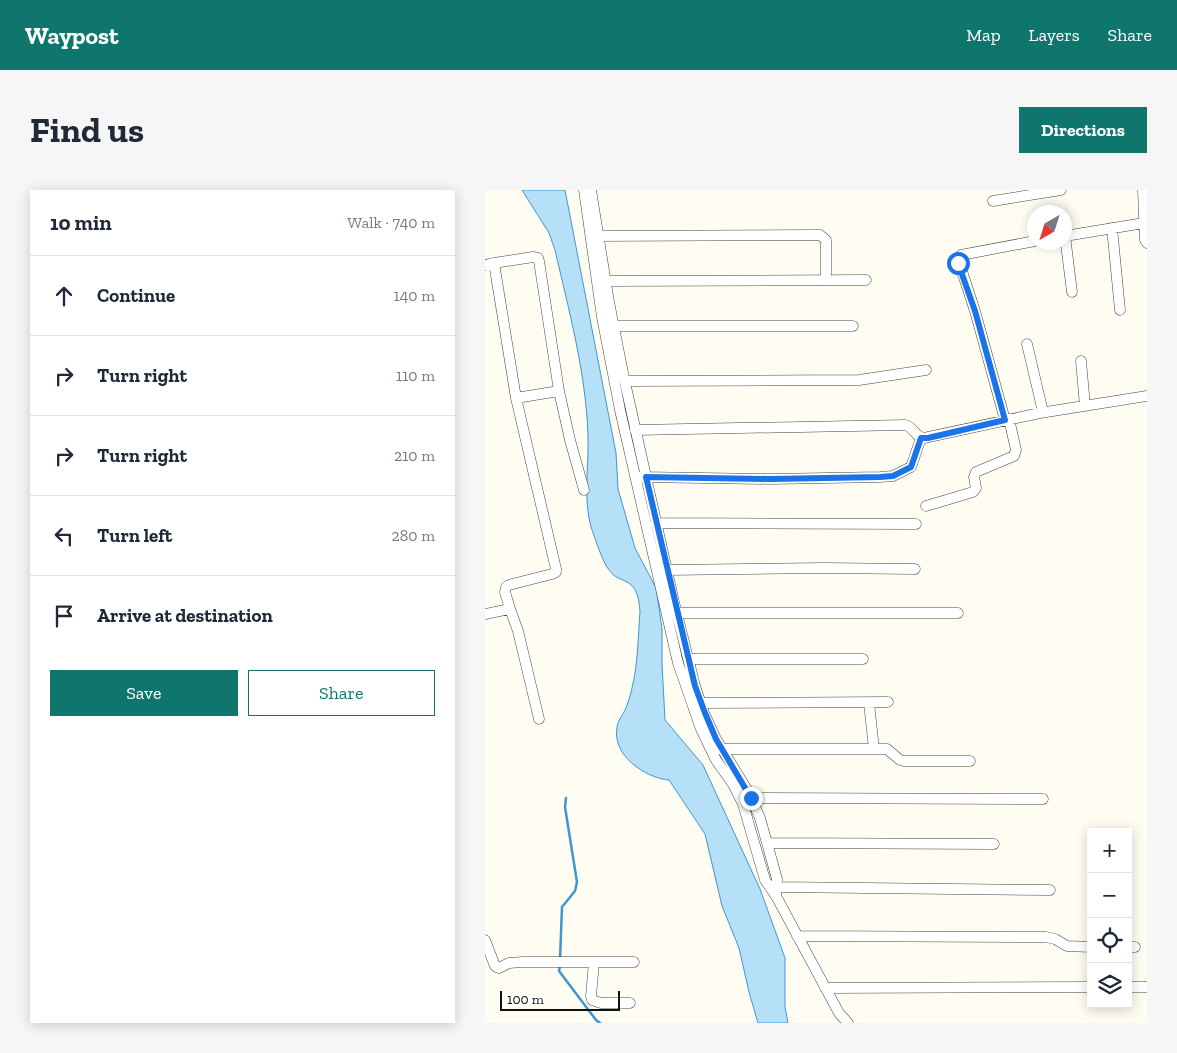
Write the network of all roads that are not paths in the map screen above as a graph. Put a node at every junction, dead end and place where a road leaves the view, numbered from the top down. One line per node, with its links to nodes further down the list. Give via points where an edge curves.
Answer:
1 (583, 190): 9 (street)
2 (591, 190): 9 (street)
3 (1061, 190): 5 (street)
4 (1143, 190): 6 (street)
5 (993, 201)
6 (1144, 223): 7 (street); 11 (street)
7 (1112, 228): 8 (street); 18 (street)
8 (1072, 235)
9 (594, 236): 14 (street, via 820,235 826,240); 16 (street)
10 (1027, 243): 30 (street, via 961,255 958,259)
11 (1147, 244)
12 (1067, 250): 17 (street)
13 (490, 264): 25 (street, via 538,258); 27 (street)
14 (826, 280): 15 (street); 16 (street)
15 (866, 280)
16 (601, 281): 19 (street); 33 (street, via 620,410)
17 (1072, 292)
18 (1120, 310)
19 (614, 326): 20 (street); 24 (street)
20 (853, 326)
21 (1027, 344): 29 (street)
22 (1081, 361): 28 (street)
23 (926, 370): 24 (street, via 859,380)
24 (625, 381): 31 (street)
25 (559, 391): 27 (street); 35 (street)
26 (1147, 396): 28 (street)
27 (516, 398): 41 (street, via 556,572 506,587)
28 (1085, 406): 29 (street)
29 (1043, 412): 30 (street)
30 (1007, 420): 32 (street); 36 (street, via 1016,450 1014,456 976,472 973,492)
31 (635, 430): 32 (street, via 905,425); 34 (street)
32 (921, 438): 34 (street, via 911,467 893,476 771,479)
33 (635, 477): 34 (street); 49 (street, via 678,663)
34 (646, 477): 37 (street)
35 (584, 490)
36 (926, 506)
37 (656, 523): 38 (street); 39 (street)
38 (916, 524)
39 (667, 570): 40 (street); 43 (street)
40 (915, 570)
41 (510, 609): 44 (street); 50 (street)
42 (958, 612): 43 (street)
43 (677, 613): 45 (street)
44 (485, 614)
45 (688, 659): 46 (street); 49 (street)
46 (863, 659)
47 (869, 702): 48 (street); 49 (street); 52 (street)
48 (888, 702)
49 (696, 703): 51 (street); 53 (street)
50 (539, 719)
51 (722, 749): 52 (street); 53 (street); 55 (street)
52 (874, 749): 54 (street, via 890,750 904,761)
53 (711, 750): 60 (street, via 743,804 765,880)
54 (969, 761)
55 (751, 798): 56 (street); 57 (street)
56 (1043, 799)
57 (768, 843): 58 (street); 60 (street)
58 (994, 844)
59 (1049, 890): 60 (street)
60 (777, 891): 61 (street)
61 (797, 936): 63 (street, via 1046,937 1067,946); 69 (street)
62 (485, 940): 64 (street, via 497,968 516,962)
63 (1087, 947)
64 (593, 962): 65 (street); 70 (street, via 592,1000)
65 (634, 962)
66 (1087, 987): 69 (street)
67 (1132, 987): 68 (street)
68 (1147, 987)
69 (825, 988): 71 (street)
70 (630, 1003)
71 (848, 1023)

